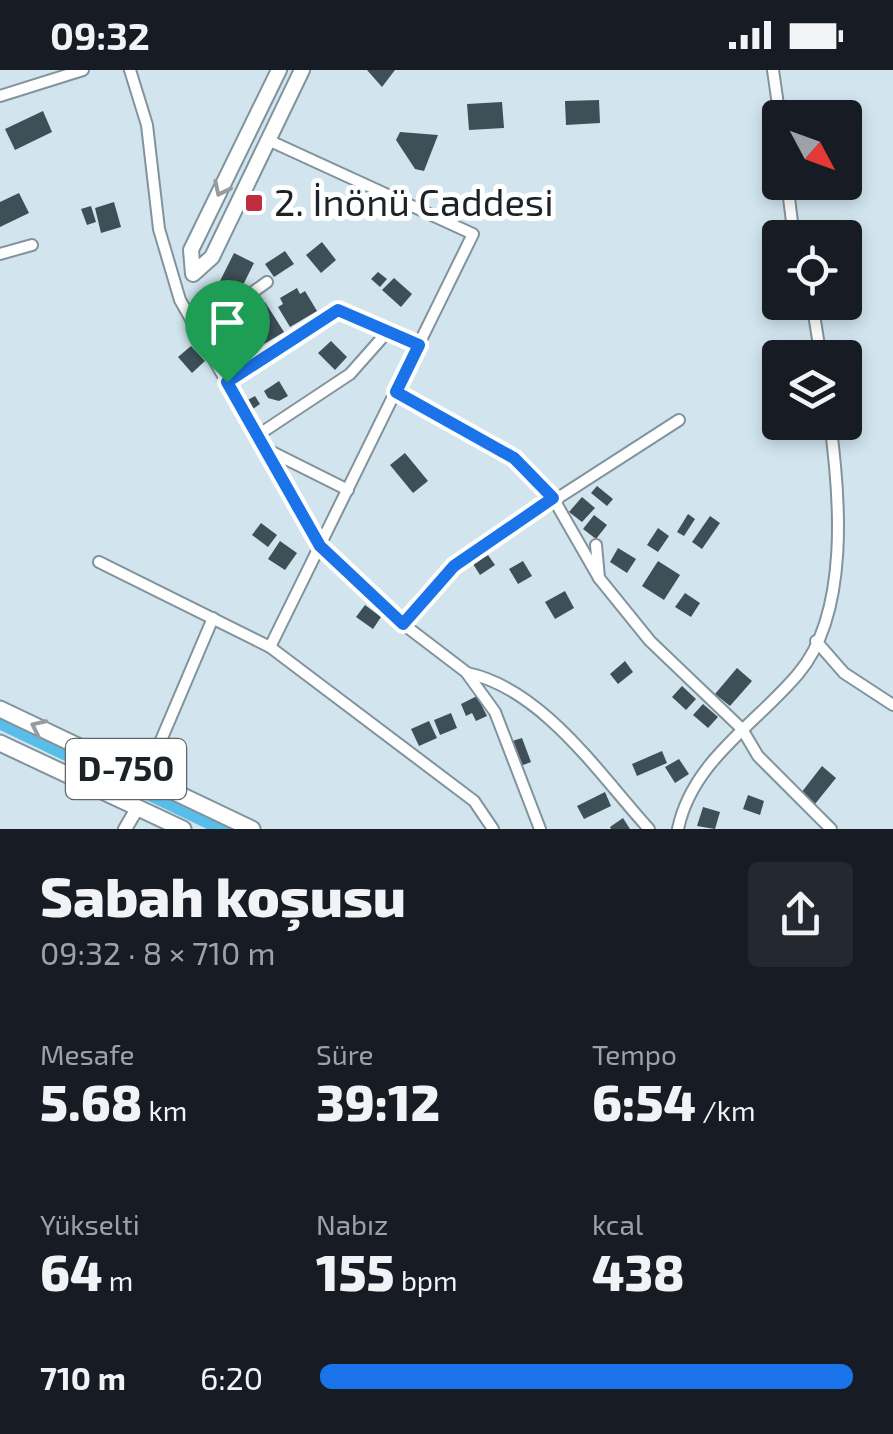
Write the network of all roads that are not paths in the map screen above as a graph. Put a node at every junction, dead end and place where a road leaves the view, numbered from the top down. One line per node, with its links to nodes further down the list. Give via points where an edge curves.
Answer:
1 (83, 70): 6 (street)
2 (130, 70): 14 (street, via 154,154 159,229 170,273)
3 (279, 70): 8 (main road)
4 (302, 70): 9 (main road)
5 (773, 70): 7 (street)
6 (0, 96)
7 (777, 100)
8 (250, 131): 9 (main road); 9 (main road, one-way to 9, via 191,250 193,274 212,257)
9 (268, 140): 15 (street, via 474,234)
10 (32, 245): 11 (street)
11 (0, 254)
12 (267, 282): 14 (street)
13 (388, 330): 15 (street); 16 (street, via 356,314 333,312); 19 (street, via 350,374)
14 (199, 331): 16 (street)
15 (419, 345): 17 (street)
16 (227, 382): 19 (street)
17 (396, 392): 22 (street); 23 (street, via 514,458)
18 (679, 420): 23 (street)
19 (258, 434): 21 (street)
20 (832, 440): 30 (street, via 841,520 832,591)
21 (266, 449): 22 (street); 25 (street)
22 (348, 490): 25 (street)
23 (553, 498): 27 (street); 29 (street, via 454,566)
24 (596, 545): 27 (street)
25 (320, 546): 29 (street); 31 (street)
26 (99, 562): 28 (street)
27 (599, 578): 35 (street, via 650,642)
28 (213, 618): 31 (street); 37 (street, via 156,752)
29 (403, 624): 32 (street)
30 (816, 641): 33 (street, via 844,673); 35 (street, via 800,672)
31 (270, 647): 42 (street, via 474,801)
32 (466, 672): 43 (street, via 494,712); 44 (street, via 518,696 548,720)
33 (893, 705)
34 (0, 709): 37 (highway, D-750, one-way to 34)
35 (742, 729): 45 (street, via 694,786); 46 (street, via 758,756)
36 (0, 743): 38 (highway)
37 (93, 753): 41 (highway, D-750)
38 (138, 808): 39 (street); 40 (highway)
39 (125, 829)
40 (184, 829)
41 (252, 829)
42 (493, 829)
43 (540, 829)
44 (649, 829)
45 (678, 829)
46 (831, 829)

